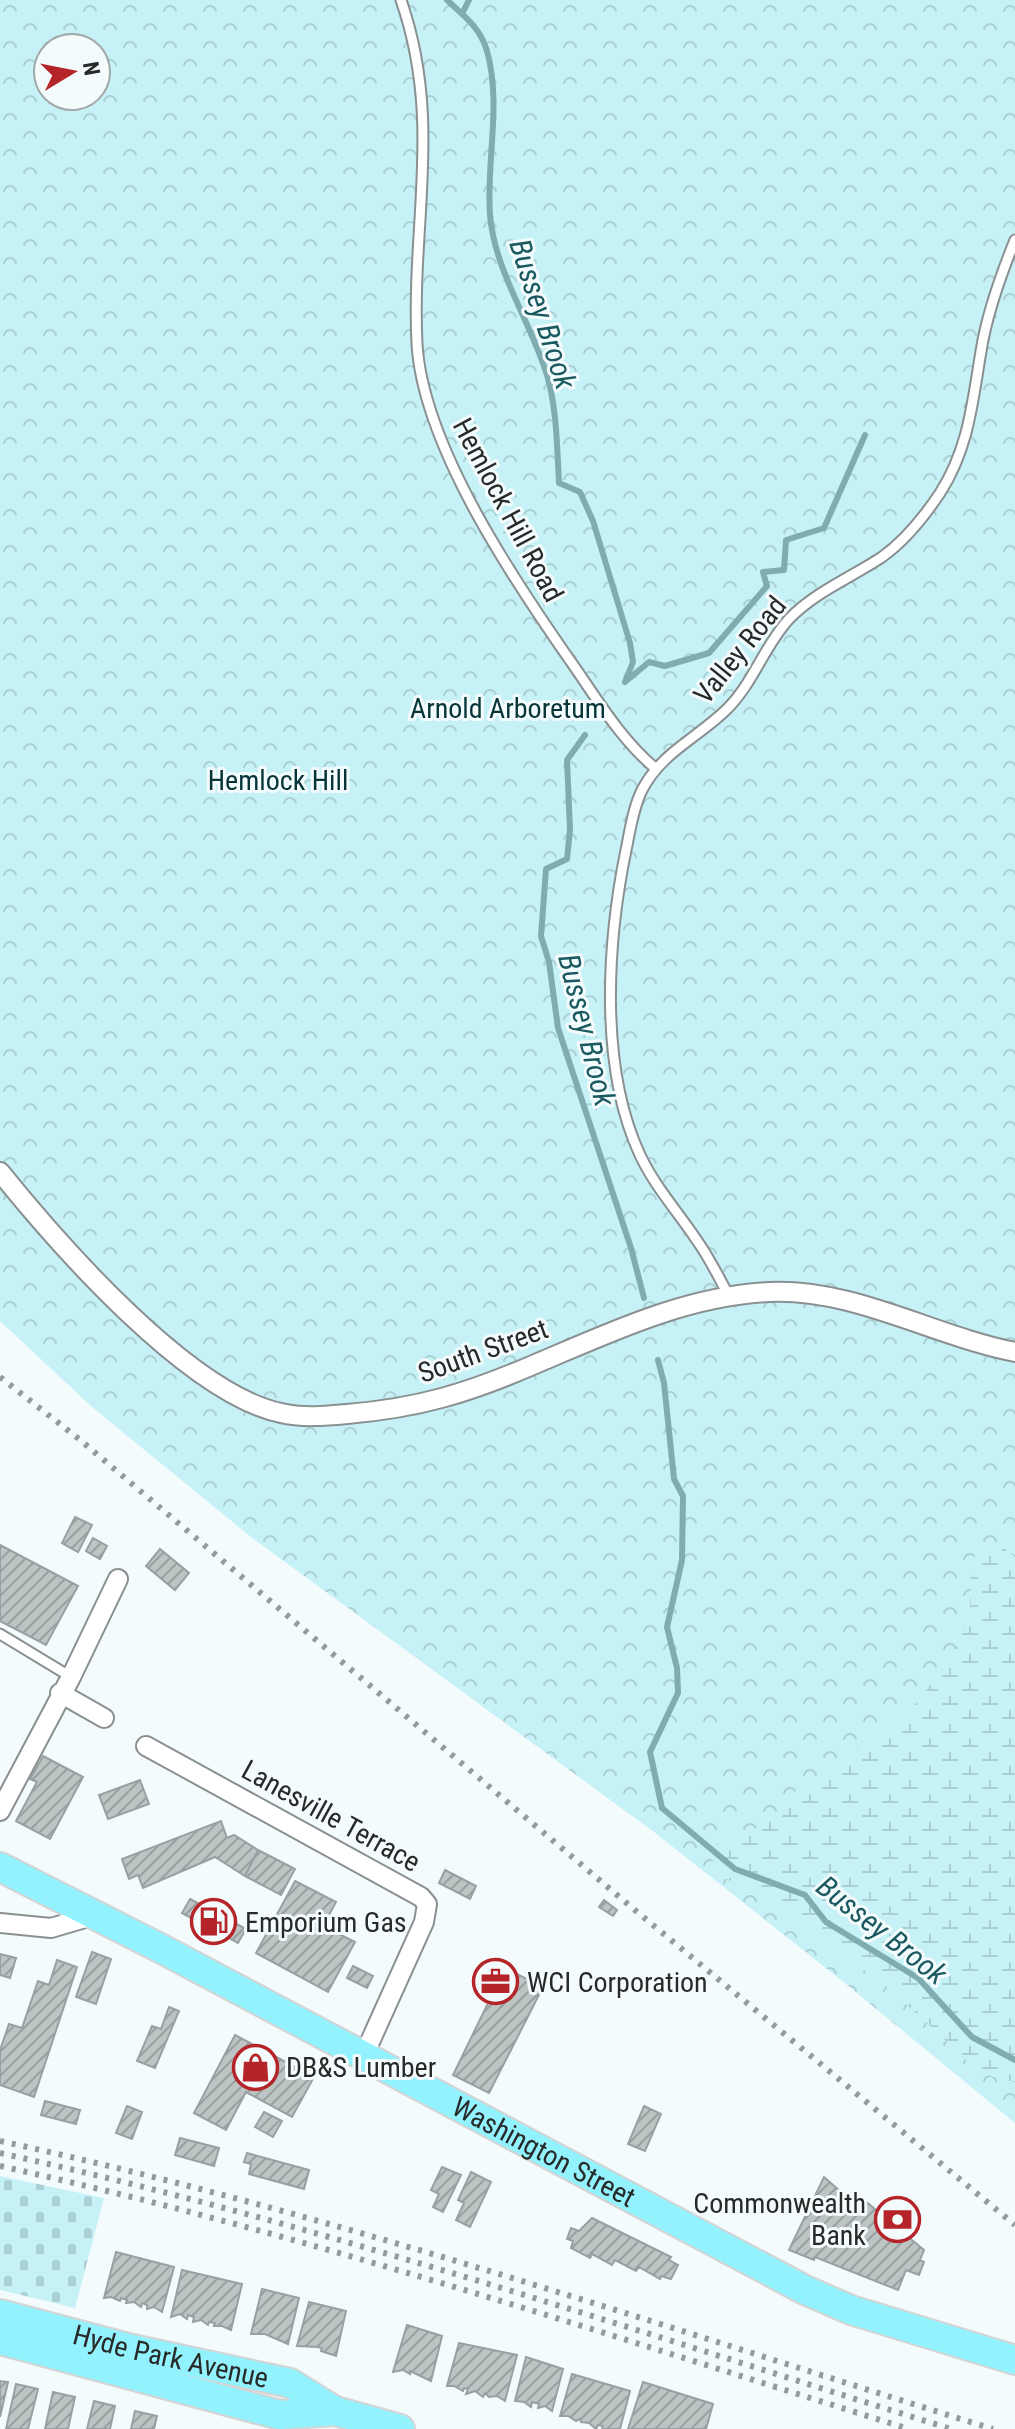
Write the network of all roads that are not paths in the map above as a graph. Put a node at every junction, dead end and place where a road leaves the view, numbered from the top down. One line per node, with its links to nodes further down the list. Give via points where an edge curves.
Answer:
1 (401, 0): 3 (lane, Hemlock Hill Road, via 423,96 418,359 439,435 515,578 625,741)
2 (1015, 240): 3 (lane, Valley Road, via 997,284 969,430 940,493 912,531 884,555 790,618 727,709)
3 (655, 768): 5 (lane, Valley Road, via 640,794 631,829 611,949 618,1077 639,1153)
4 (0, 1172): 5 (street, South Street, via 63,1245 154,1336 226,1391 283,1414 342,1414 435,1402 662,1313)
5 (729, 1296): 6 (street, South Street, via 771,1292 827,1297)
6 (1015, 1352)
7 (118, 1579): 9 (street)
8 (0, 1634): 9 (lane)
9 (66, 1685): 10 (street); 12 (street)
10 (104, 1718)
11 (146, 1746): 16 (street, Lanesville Terrace, via 427,1904 424,1922)
12 (0, 1811)
13 (0, 1867): 14 (main road, Washington Street)
14 (95, 1915): 15 (street, via 51,1928); 16 (main road, Washington Street)
15 (0, 1923)
16 (364, 2055): 19 (main road, Washington Street, via 821,2297)
17 (0, 2314): 20 (main road, Hyde Park Avenue, via 290,2383)
18 (0, 2340): 20 (main road, Hyde Park Avenue, via 280,2415)
19 (1015, 2360)
20 (335, 2411): 21 (main road, Hyde Park Avenue)
21 (400, 2429)

